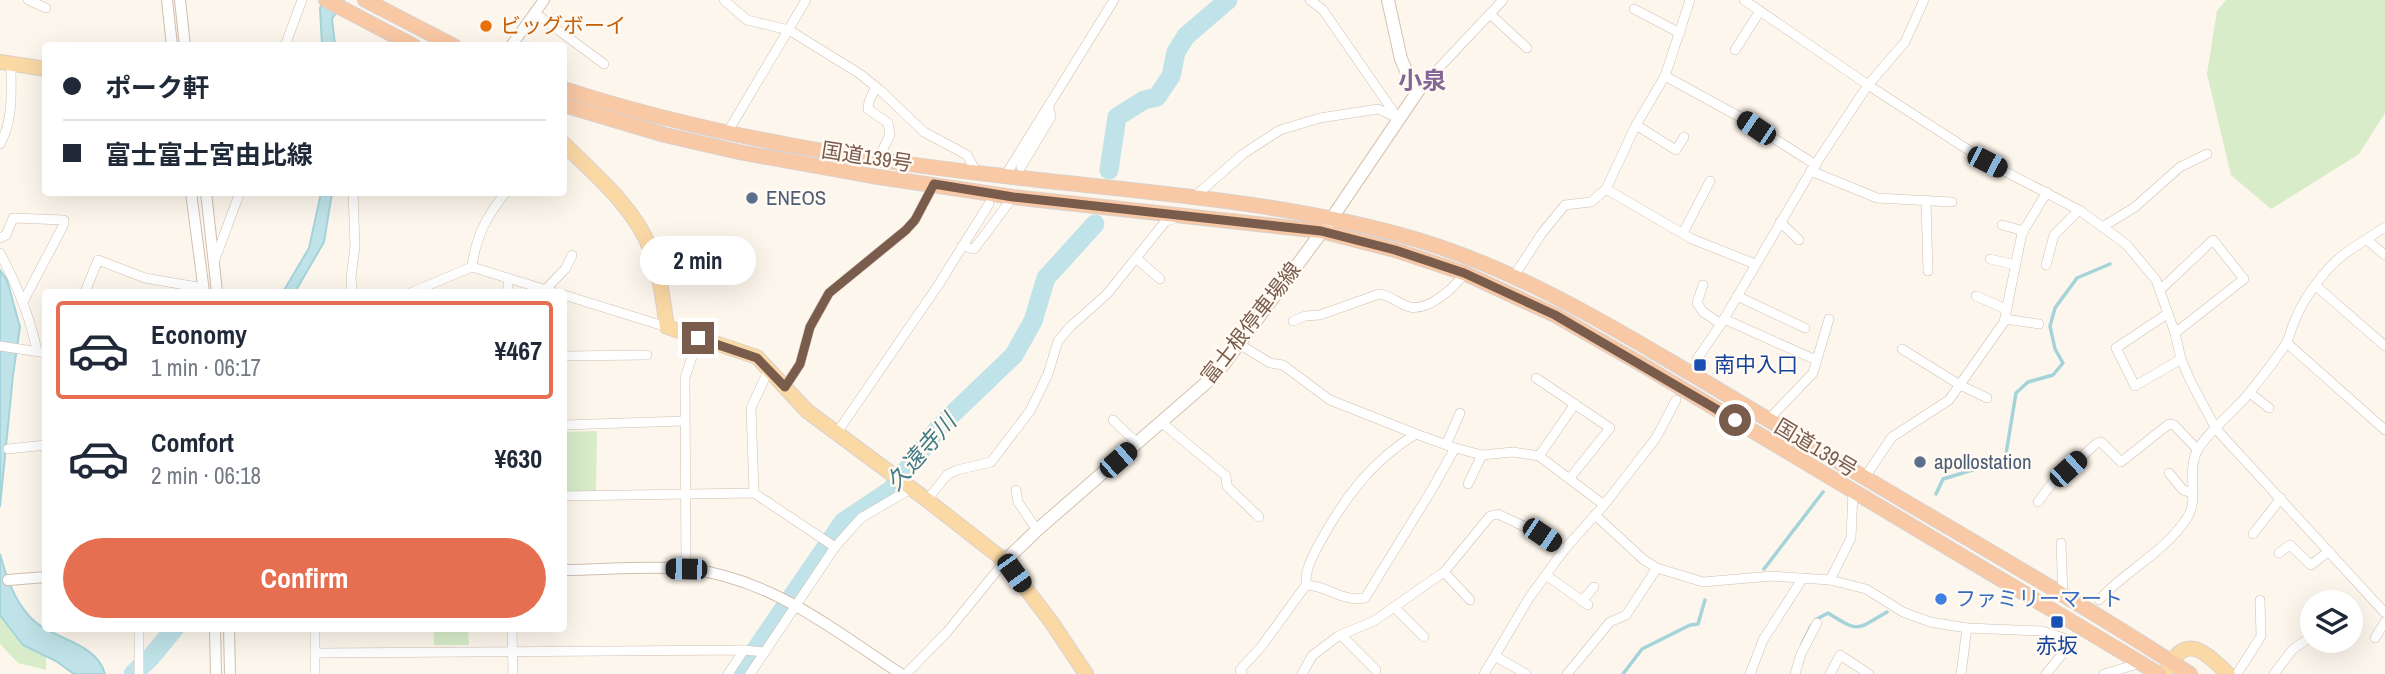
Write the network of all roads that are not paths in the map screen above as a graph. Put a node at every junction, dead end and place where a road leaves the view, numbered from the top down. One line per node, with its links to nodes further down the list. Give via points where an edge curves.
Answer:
1 (28, 0): 17 (street)
2 (167, 0): 24 (street)
3 (180, 0): 25 (street)
4 (302, 0): 26 (street)
5 (326, 0): 27 (highway)
6 (365, 0): 28 (highway)
7 (544, 0): 20 (street)
8 (806, 0): 22 (street)
9 (1114, 0): 41 (street)
10 (1310, 0): 42 (street, via 1323,10)
11 (1388, 0): 38 (main road, via 1401,58)
12 (1503, 0): 21 (street)
13 (1690, 0): 23 (street)
14 (1744, 0): 19 (street)
15 (1924, 0): 36 (street, via 1905,42)
16 (731, 2): 22 (street, via 747,20)
17 (46, 8)
18 (1634, 9): 23 (street)
19 (1760, 11): 31 (street); 36 (street)
20 (535, 13): 29 (street); 33 (street)
21 (1490, 14): 30 (street); 38 (street)
22 (789, 30): 37 (street); 44 (street)
23 (1680, 33): 35 (street)
24 (172, 42)
25 (185, 42)
26 (286, 42)
27 (406, 42)
28 (446, 42)
29 (514, 42)
30 (1527, 48)
31 (1735, 50)
32 (5, 63): 34 (main road); 46 (street, via 10,117)
33 (604, 64)
34 (42, 68)
35 (1665, 76): 43 (street); 51 (street, via 1740,117)
36 (1868, 85): 51 (street); 57 (street, via 1987,162)
37 (876, 87): 48 (street, via 868,109 888,123 890,135); 52 (street, via 924,132 967,155)
38 (1420, 88): 42 (main road, 富士根停車場線)
39 (567, 90): 44 (highway, 国道139号)
40 (567, 106): 55 (highway, 国道139号, via 739,152)
41 (1049, 108): 50 (street, via 1051,117); 53 (street)
42 (1398, 118): 64 (street, via 1378,109 1280,130 1243,154); 70 (main road, 富士根停車場線)
43 (1636, 125): 45 (street, via 1676,150); 56 (street)
44 (727, 133): 52 (highway, 国道139号)
45 (1684, 137)
46 (0, 144)
47 (567, 147): 81 (main road, via 626,207)
48 (883, 149)
49 (2207, 154): 73 (street, via 2180,167 2135,207)
50 (1021, 167)
51 (1813, 168): 65 (street, via 1877,198); 71 (street)
52 (977, 173): 53 (highway, 国道139号)
53 (1005, 176): 64 (highway, 国道139号)
54 (1710, 181): 77 (street)
55 (934, 184): 63 (highway, 国道139号); 139 (street, via 906,230 829,293 810,327 800,364)
56 (1606, 189): 77 (street); 96 (street, via 1591,202 1565,205)
57 (2047, 192): 68 (street); 76 (street)
58 (191, 196): 103 (street)
59 (207, 196): 89 (street)
60 (239, 196): 89 (street)
61 (353, 196): 105 (street)
62 (503, 196): 93 (street, via 475,241)
63 (1013, 197): 69 (highway, 国道139号); 82 (street, via 974,248)
64 (1193, 198): 70 (highway, 国道139号)
65 (1926, 201): 66 (street); 94 (street)
66 (1952, 202)
67 (989, 204): 82 (street)
68 (2079, 209): 73 (street); 92 (street, via 2054,236)
69 (1184, 215): 75 (highway, 国道139号); 87 (street, via 1165,222)
70 (1332, 218): 75 (main road, 富士根停車場線); 96 (highway, 国道139号, via 1400,234)
71 (1780, 222): 79 (street); 90 (street)
72 (2002, 225): 76 (street)
73 (2104, 226): 110 (street, via 2143,262)
74 (2385, 227): 80 (street)
75 (1321, 231): 95 (highway, 国道139号); 126 (main road, 富士根停車場線)
76 (2024, 231): 91 (street)
77 (1683, 233): 90 (street)
78 (0, 238): 114 (street, via 13,218 64,220)
79 (1798, 240)
80 (2367, 240): 86 (street); 100 (street, via 2347,250)
81 (649, 245): 85 (street, via 660,243); 121 (main road)
82 (962, 246): 153 (street)
83 (0, 253): 114 (street)
84 (572, 255): 109 (street)
85 (701, 255)
86 (2385, 255)
87 (1137, 259): 98 (street); 174 (street, via 1058,341 1030,411 991,462 947,475)
88 (1990, 259): 91 (street)
89 (215, 262): 104 (street)
90 (1755, 264): 112 (street)
91 (2016, 264): 115 (street)
92 (2046, 265)
93 (472, 267): 97 (street); 106 (street)
94 (1928, 271)
95 (1464, 273): 118 (street, via 1447,292 1424,306 1405,306 1379,294); 168 (highway, 国道139号, via 1555,315)
96 (1514, 275): 146 (highway, 国道139号)
97 (508, 278): 107 (street); 108 (street)
98 (1160, 279)
99 (1703, 285): 119 (street, via 1697,303 1703,313)
100 (2316, 286): 125 (street, via 2295,319); 128 (street)
101 (86, 289): 102 (street, via 98,260 145,278)
102 (198, 289)
103 (203, 289)
104 (218, 289)
105 (352, 289)
106 (419, 289)
107 (508, 289)
108 (543, 289)
109 (550, 289)
110 (2160, 289): 116 (street); 123 (street, via 2213,240 2244,279)
111 (567, 296): 121 (street)
112 (1737, 296): 119 (street); 122 (street)
113 (1976, 296): 115 (street)
114 (23, 302): 130 (street)
115 (2006, 314): 120 (street); 138 (street)
116 (2167, 314): 123 (street); 134 (street, via 2116,348 2135,386)
117 (1829, 319): 135 (street)
118 (1293, 321)
119 (1723, 321): 133 (street); 135 (street)
120 (2039, 324)
121 (667, 327): 124 (main road)
122 (1805, 328)
123 (2175, 333): 134 (street)
124 (698, 338): 136 (main road, via 757,358); 148 (street, via 685,378)
125 (2287, 343): 140 (street); 152 (street)
126 (1239, 344): 149 (main road, 富士根停車場線, via 1206,383); 154 (street, via 1269,363 1283,365 1330,400)
127 (0, 346): 130 (street)
128 (2385, 346)
129 (1902, 349): 138 (street)
130 (41, 352)
131 (647, 355): 132 (street)
132 (567, 356)
133 (1697, 359)
134 (2181, 359): 151 (street)
135 (1816, 360): 146 (street, via 1813,373)
136 (769, 369): 139 (main road); 169 (street, via 751,408)
137 (1536, 377): 143 (street)
138 (1960, 384): 141 (street); 163 (street, via 1949,400 1892,437)
139 (785, 387): 153 (main road)
140 (2250, 393): 144 (street); 151 (street)
141 (1987, 398)
142 (1676, 400): 176 (street, via 1656,438)
143 (1575, 404): 161 (street); 164 (street, via 1610,428)
144 (2269, 408)
145 (1460, 413): 157 (street)
146 (1769, 419): 163 (highway, 国道139号)
147 (1113, 420): 155 (street)
148 (684, 421): 150 (street); 171 (street)
149 (1161, 422): 155 (main road, 富士根停車場線); 178 (street, via 1226,476 1227,486)
150 (567, 425)
151 (2216, 429): 159 (street); 173 (street)
152 (2385, 430)
153 (836, 434): 166 (main road)
154 (1416, 434): 157 (street); 196 (street, via 1377,462 1336,512 1305,572)
155 (1137, 443): 179 (main road, 富士根停車場線)
156 (42, 445): 158 (street)
157 (1450, 447): 160 (street); 196 (street, via 1432,491 1365,598 1350,600)
158 (8, 449)
159 (2198, 450): 170 (street); 175 (street, via 2169,424 2121,462 2097,443 2053,482)
160 (1482, 454): 161 (street); 165 (street)
161 (1539, 456): 164 (street)
162 (2169, 473): 170 (street, via 2183,490)
163 (1865, 477): 198 (highway, 国道139号)
164 (1570, 478): 176 (street)
165 (1468, 484)
166 (908, 486): 174 (main road); 182 (street, via 861,518)
167 (1016, 490): 179 (street, via 1018,502)
168 (1853, 491): 195 (street, via 1851,538); 222 (highway, 国道139号)
169 (754, 493): 171 (street); 182 (street)
170 (2192, 493): 200 (street, via 2190,514 2180,529)
171 (685, 494): 172 (street); 188 (street)
172 (567, 496)
173 (2281, 498): 180 (street); 184 (street)
174 (927, 500): 186 (main road)
175 (2038, 502)
176 (1604, 505): 177 (street)
177 (1595, 515): 183 (street); 187 (street)
178 (1259, 517)
179 (1037, 530): 186 (main road, 富士根停車場線)
180 (2253, 534)
181 (2061, 543): 198 (street)
182 (834, 547): 202 (street)
183 (1564, 550): 190 (street, via 1498,514 1490,516); 191 (street)
184 (2329, 551): 185 (street, via 2311,565 2290,545); 204 (street)
185 (2279, 553)
186 (1005, 561): 232 (street, via 947,632); 233 (main road)
187 (1657, 568): 193 (street, via 1703,582); 238 (street, via 1626,615 1610,622)
188 (686, 569): 189 (street); 202 (street, via 724,575)
189 (567, 570)
190 (1444, 572): 199 (street); 203 (street)
191 (1546, 575): 197 (street, via 1585,603); 221 (street)
192 (42, 576): 194 (street)
193 (1803, 578): 195 (street); 239 (street, via 1763,640)
194 (8, 580)
195 (1830, 580): 207 (street, via 1866,589 1930,622)
196 (1306, 585): 234 (street, via 1240,670)
197 (1594, 587)
198 (2063, 595): 223 (highway, 国道139号)
199 (1470, 600)
200 (2099, 600)
201 (2260, 600): 249 (street, via 2261,636)
202 (795, 605): 219 (street); 232 (street)
203 (1394, 607): 213 (street); 214 (street)
204 (2385, 613)
205 (2385, 622): 215 (street)
206 (1817, 623): 240 (street)
207 (1967, 628): 243 (street); 244 (street, via 2042,631 2073,641)
208 (139, 632): 225 (street)
209 (215, 632): 226 (street)
210 (229, 632): 227 (street)
211 (315, 632): 220 (street)
212 (512, 632): 218 (street)
213 (1340, 635): 224 (street); 235 (street, via 1312,656)
214 (1424, 637)
215 (2375, 638)
216 (2300, 643): 250 (street)
217 (746, 650): 218 (street); 219 (street); 230 (street)
218 (513, 651): 220 (street); 229 (street)
219 (761, 652): 231 (street)
220 (315, 653): 228 (street)
221 (1495, 656): 236 (street); 237 (street)
222 (2141, 663): 245 (street); 246 (highway, 国道139号)
223 (2168, 668): 247 (highway, 国道139号); 248 (main road, via 2176,653 2195,649)
224 (1376, 670)
225 (139, 674)
226 (216, 674)
227 (230, 674)
228 (315, 674)
229 (513, 674)
230 (728, 674)
231 (750, 674)
232 (903, 674)
233 (1086, 674)
234 (1242, 674)
235 (1302, 674)
236 (1485, 674)
237 (1525, 674)
238 (1567, 674)
239 (1750, 674)
240 (1795, 674)
241 (1830, 674): 242 (street, via 1840,655)
242 (1869, 674)
243 (1961, 674)
244 (2046, 674)
245 (2104, 674)
246 (2159, 674)
247 (2190, 674)
248 (2228, 674)
249 (2237, 674)
250 (2274, 674)

